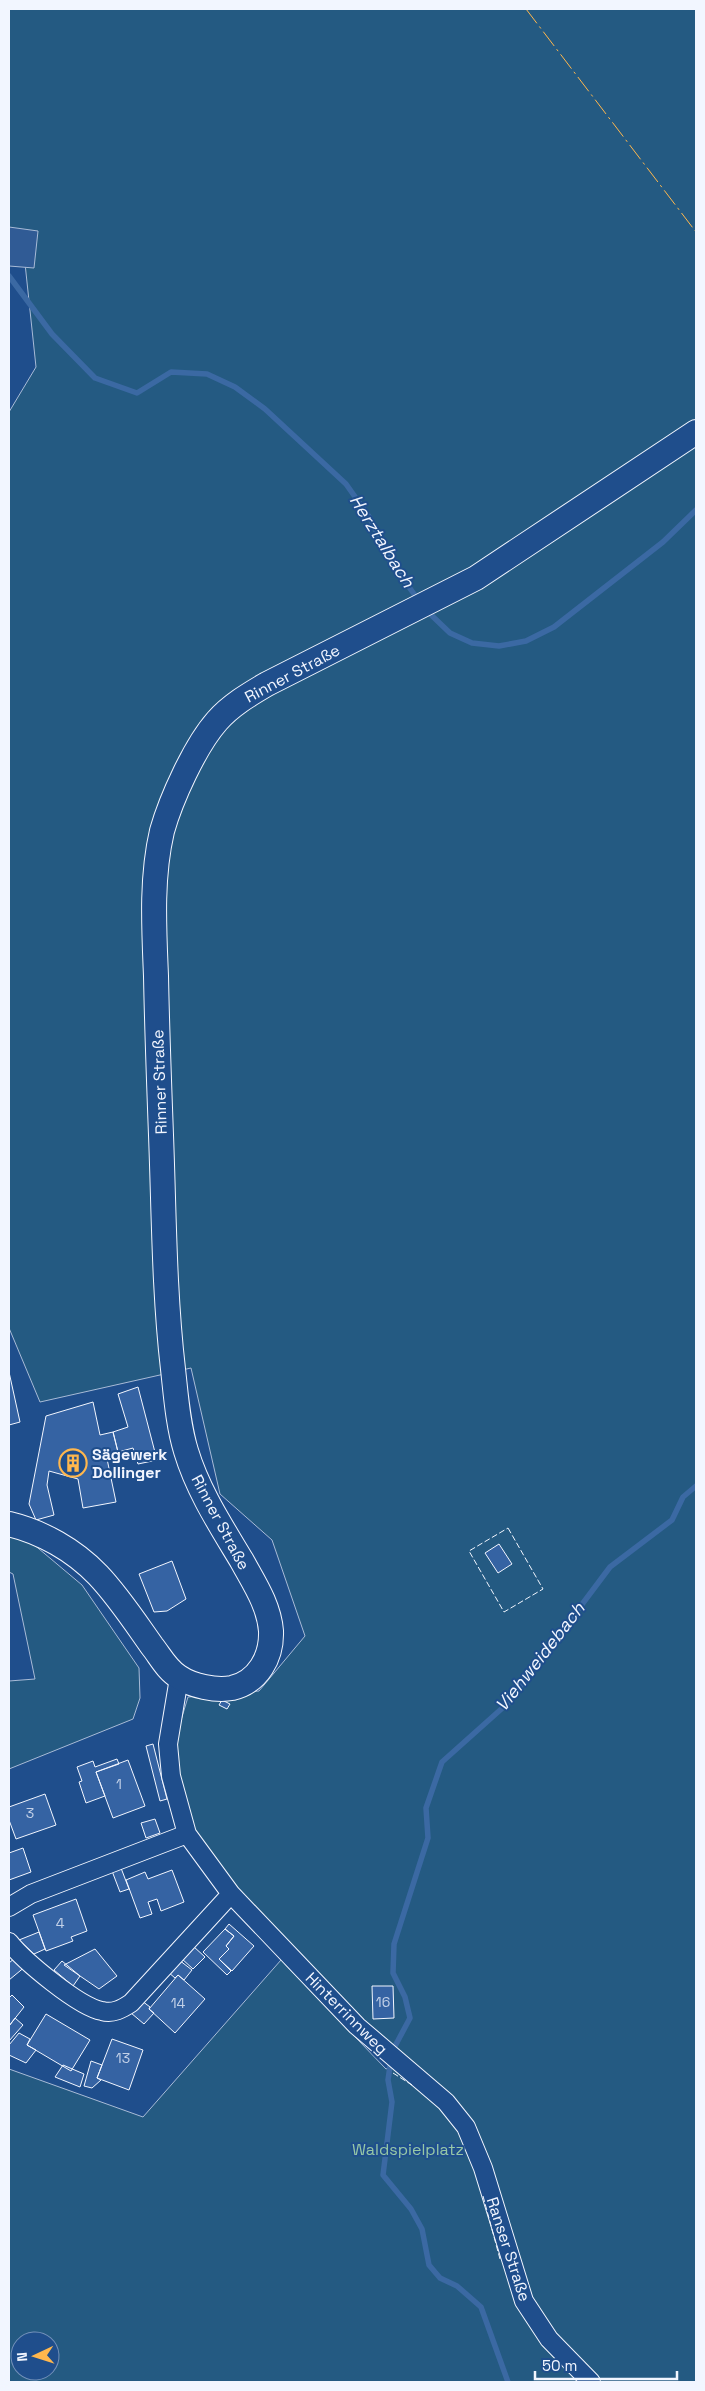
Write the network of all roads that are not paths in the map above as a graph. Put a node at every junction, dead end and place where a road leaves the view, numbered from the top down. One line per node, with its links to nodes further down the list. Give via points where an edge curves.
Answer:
1 (696, 432): 3 (main road, Rinner Straße, via 511,557 240,700 217,721 182,778 162,830 155,870 168,1330 185,1449 201,1490 259,1591 271,1632 269,1650 262,1666 246,1683 217,1689)
2 (9, 1524): 3 (main road, via 48,1538 98,1574 168,1668)
3 (179, 1678): 4 (street, Hinterrinnweg, via 168,1744 171,1776)
4 (187, 1834): 5 (street, Hinterrinnweg); 6 (street, via 32,1894)
5 (231, 1894): 7 (street, via 131,2003 117,2011 100,2011 73,1996); 8 (street, Hinterrinnweg, via 357,2026 446,2102)
6 (9, 1907)
7 (9, 1942)
8 (466, 2127): 9 (street, Ranser Straße, via 483,2168 524,2301 549,2339)
9 (590, 2382)

